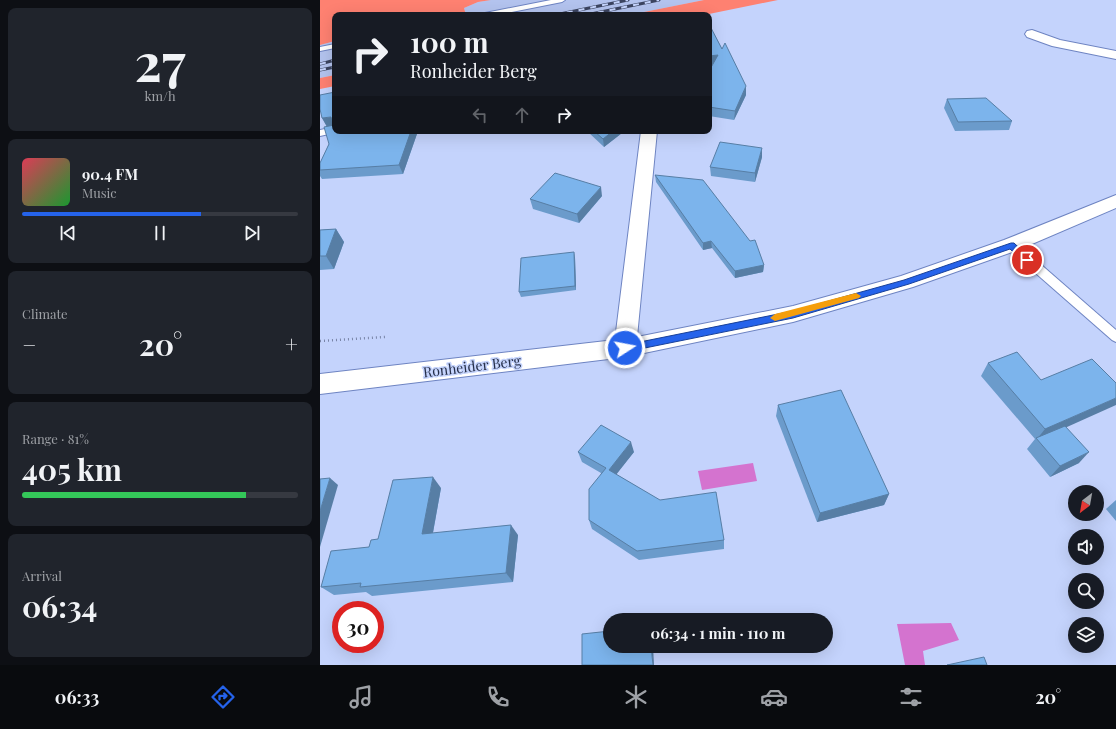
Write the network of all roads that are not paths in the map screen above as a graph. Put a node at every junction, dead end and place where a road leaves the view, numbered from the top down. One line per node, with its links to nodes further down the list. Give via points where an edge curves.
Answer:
1 (562, 0): 2 (lane)
2 (501, 12)
3 (1032, 34): 6 (street, via 1057,43)
4 (332, 47): 5 (lane)
5 (320, 49)
6 (1116, 55)
7 (332, 131): 8 (lane)
8 (320, 133)
9 (649, 134): 13 (street)
10 (1116, 201): 11 (street, Ronheider Berg)
11 (1011, 245): 12 (lane); 13 (street, Ronheider Berg, via 906,282 793,314)
12 (1116, 337)
13 (625, 348): 14 (street, Ronheider Berg)
14 (320, 384)

